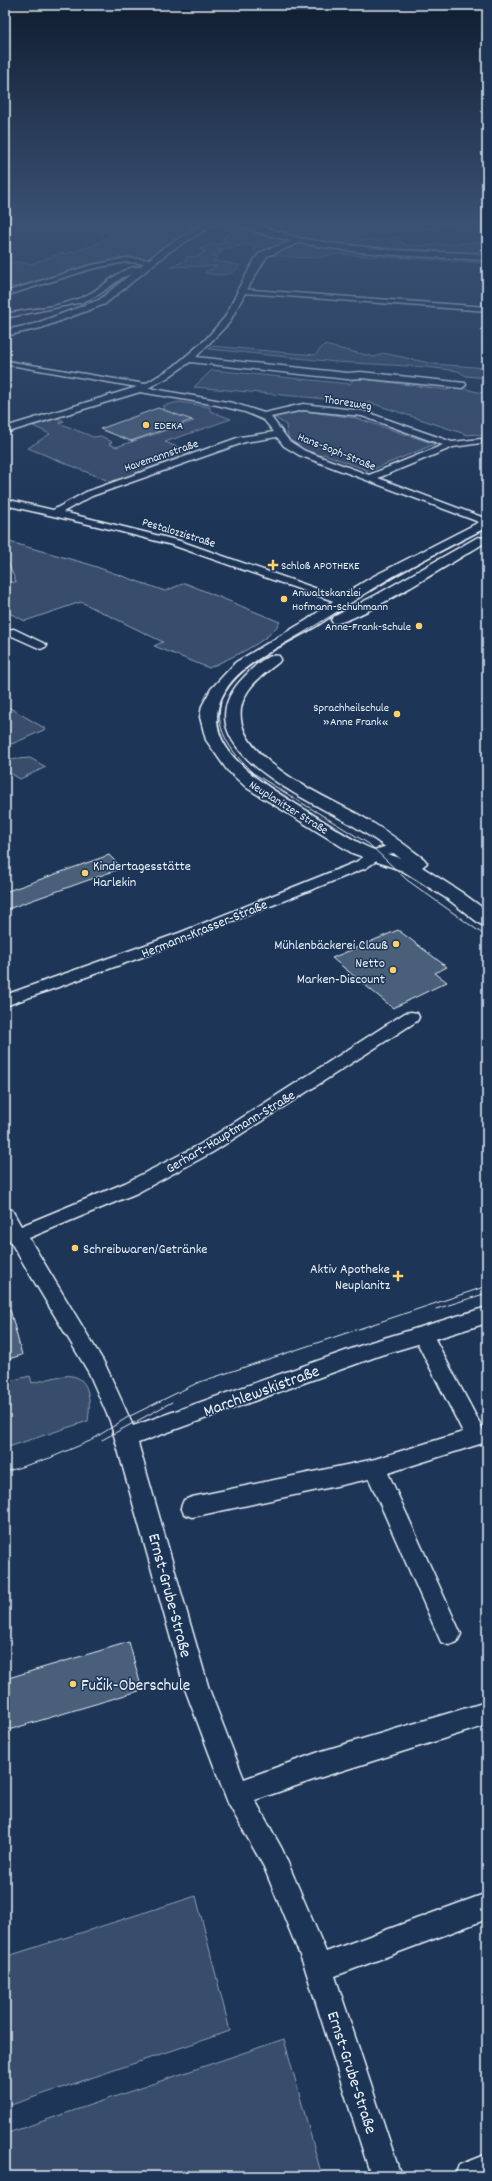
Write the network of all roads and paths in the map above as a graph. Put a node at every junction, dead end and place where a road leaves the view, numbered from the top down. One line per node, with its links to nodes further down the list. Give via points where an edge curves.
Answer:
1 (43, 324): 3 (main road)
2 (224, 324): 4 (street)
3 (5, 333)
4 (189, 359): 6 (street); 7 (street, via 162,380)
5 (10, 363): 7 (street, Hans-Soph-Straße)
6 (462, 385)
7 (143, 388): 8 (street, Hans-Soph-Straße, via 172,397 229,405); 9 (street)
8 (263, 416): 10 (street, Hans-Soph-Straße, via 275,425); 12 (street, Thorezweg, via 303,407 363,414)
9 (5, 430)
10 (280, 434): 13 (street, Hans-Soph-Straße, via 285,442 302,453); 15 (street, Havemannstraße, via 243,439 89,494)
11 (478, 441): 12 (street, Thorezweg)
12 (451, 445): 13 (street, Thorezweg)
13 (369, 478): 16 (street, Hans-Soph-Straße)
14 (5, 502): 15 (street, Pestalozzistraße)
15 (56, 512): 18 (street, Pestalozzistraße, via 176,543)
16 (487, 522): 18 (street, Neuplanitzer Straße, via 407,563)
17 (487, 537): 19 (street, Neuplanitzer Straße, via 381,598)
18 (342, 601): 19 (street); 23 (street, Neuplanitzer Straße, via 233,672 214,695 208,717 214,740 233,767 248,782 358,849)
19 (360, 607): 22 (street, Neuplanitzer Straße, via 255,673 242,687 232,714 236,735 262,765 374,830)
20 (5, 633): 21 (street, via 14,632)
21 (42, 646)
22 (398, 847): 23 (street, Hermann-Krasser-Straße); 24 (street, Neuplanitzer Straße, via 438,878)
23 (375, 855): 24 (street, Neuplanitzer Straße, via 409,867); 26 (street, Hermann-Krasser-Straße, via 361,865 285,896 106,966)
24 (455, 896): 25 (street, Neuplanitzer Straße)
25 (487, 920)
26 (5, 1001)
27 (411, 1017): 29 (street, Gerhart-Hauptmann-Straße, via 207,1148 131,1188)
28 (5, 1215): 29 (street)
29 (16, 1236): 32 (street, via 98,1370)
30 (487, 1315): 31 (street, Marchlewskistraße)
31 (423, 1335): 32 (street, Marchlewskistraße, via 378,1348); 33 (street, via 476,1438)
32 (126, 1438): 37 (street, Ernst-Grube-Straße, via 197,1689)
33 (374, 1468): 34 (street); 35 (street)
34 (192, 1507)
35 (449, 1634)
36 (483, 1714): 37 (street, via 322,1764)
37 (237, 1794): 39 (street, Ernst-Grube-Straße, via 273,1858)
38 (487, 1906): 39 (street)
39 (319, 1968): 41 (street, Ernst-Grube-Straße)
40 (487, 2169): 42 (street)
41 (386, 2176)
42 (470, 2176)

